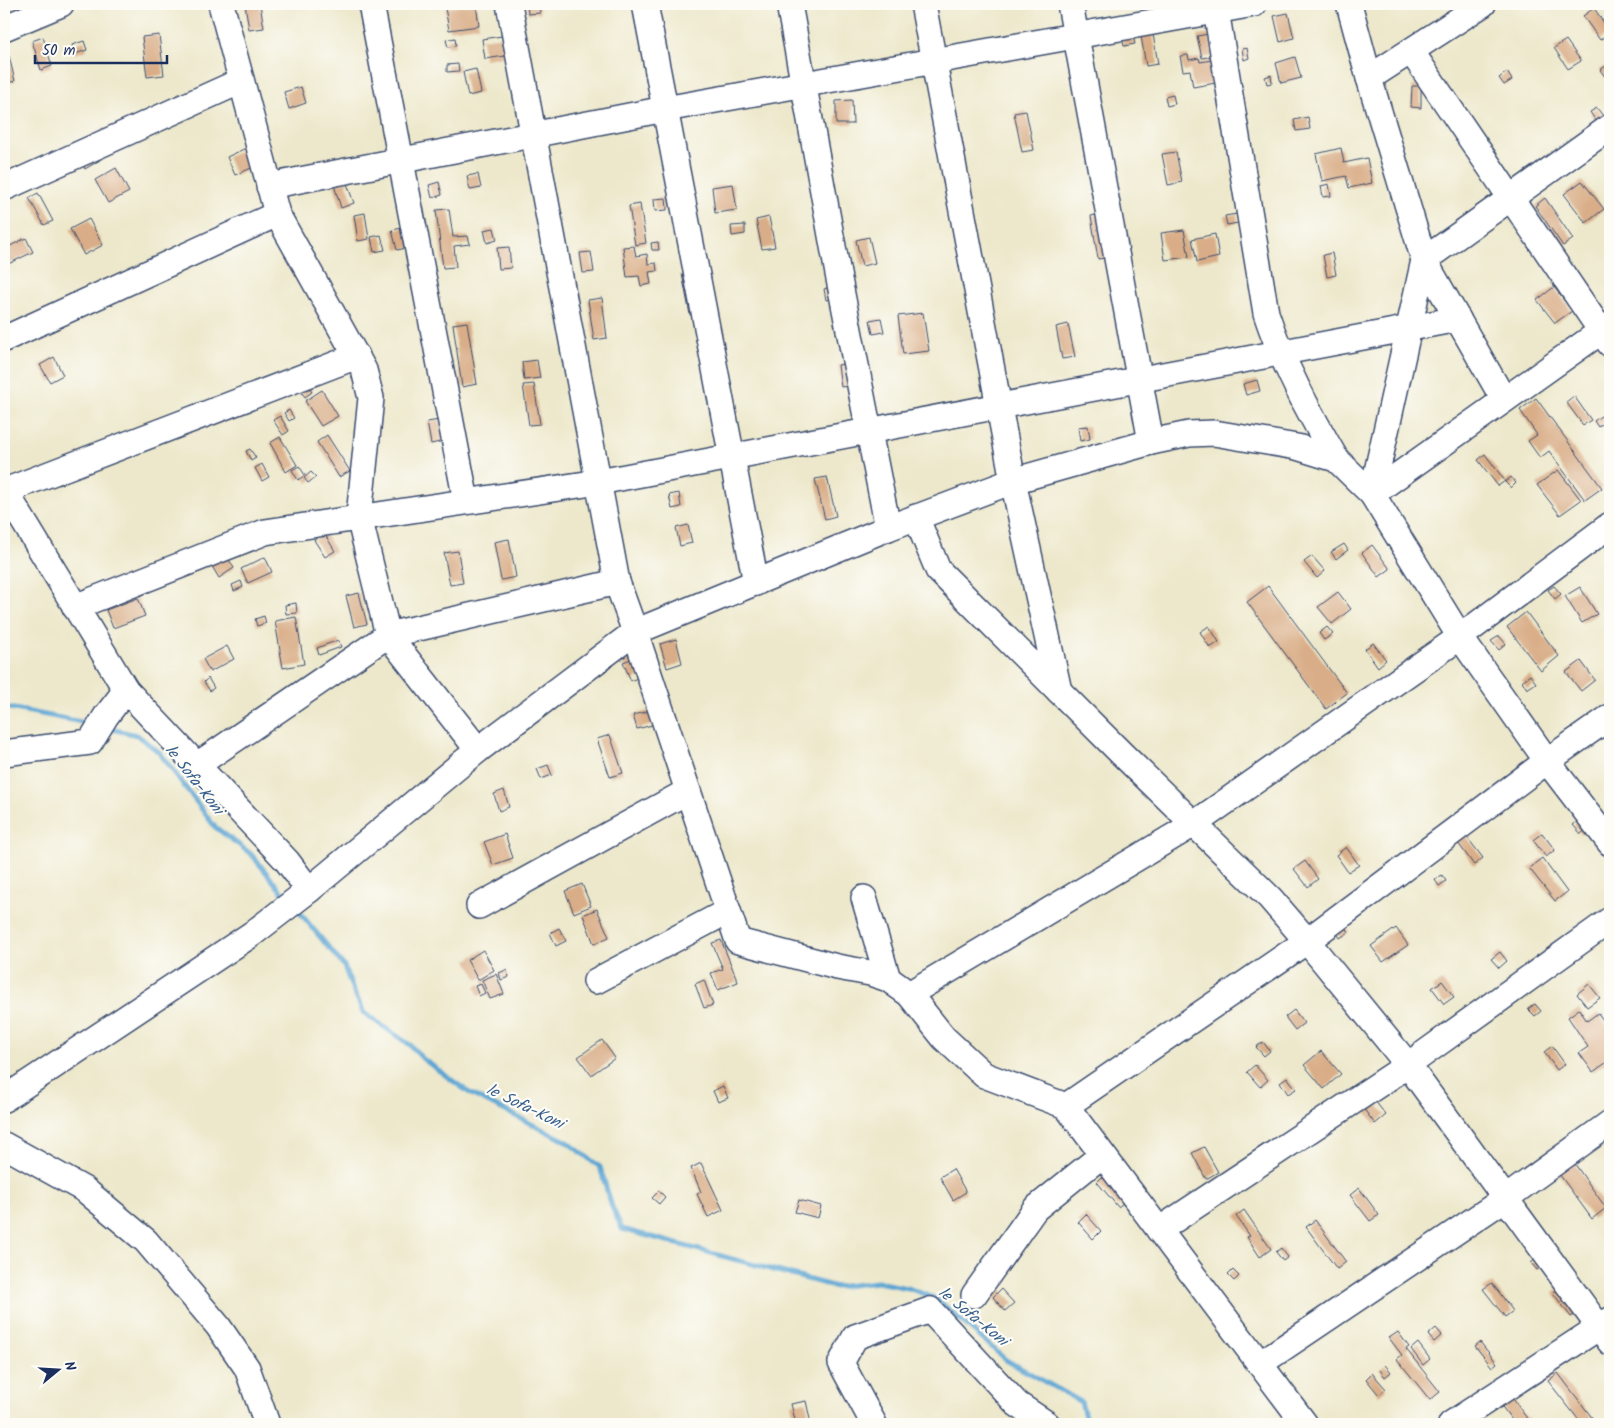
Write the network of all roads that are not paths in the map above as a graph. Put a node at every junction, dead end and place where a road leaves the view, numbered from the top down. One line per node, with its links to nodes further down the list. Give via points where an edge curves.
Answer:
1 (61, 4): 13 (street)
2 (221, 4): 18 (street)
3 (371, 4): 23 (street)
4 (509, 4): 22 (street)
5 (645, 4): 20 (street)
6 (789, 4): 19 (street)
7 (923, 4): 16 (street)
8 (1070, 4): 14 (street)
9 (1254, 4): 12 (street)
10 (1349, 4): 17 (street)
11 (1483, 4): 15 (street)
12 (1215, 7): 14 (street); 33 (street, via 1266,313)
13 (4, 28)
14 (1076, 35): 16 (street); 35 (street)
15 (1411, 51): 17 (street); 26 (street)
16 (933, 61): 19 (street); 37 (street)
17 (1369, 78): 28 (street)
18 (241, 81): 24 (street); 25 (street)
19 (805, 85): 20 (street); 38 (street)
20 (665, 109): 22 (street); 40 (street)
21 (1610, 127): 26 (street)
22 (534, 134): 23 (street); 43 (street)
23 (401, 160): 24 (street); 46 (street)
24 (269, 186): 27 (street)
25 (4, 188)
26 (1510, 198): 28 (street); 31 (street)
27 (277, 214): 32 (street); 34 (street)
28 (1424, 260): 29 (street); 30 (street)
29 (1458, 319): 30 (street); 36 (street)
30 (1409, 328): 33 (street); 45 (street)
31 (1607, 334): 36 (street)
32 (4, 339)
33 (1281, 352): 35 (street); 41 (street, via 1302,399)
34 (357, 356): 44 (street); 47 (street, via 371,398)
35 (1140, 379): 37 (street); 39 (street)
36 (1504, 400): 45 (street)
37 (998, 405): 38 (street); 42 (street)
38 (868, 430): 40 (street); 50 (street)
39 (1151, 442): 41 (street, via 1189,434 1214,433 1297,447); 42 (street)
40 (732, 456): 43 (street); 52 (street)
41 (1336, 459): 45 (street)
42 (1013, 481): 48 (street); 58 (street)
43 (599, 482): 46 (street); 51 (street)
44 (4, 490): 53 (street)
45 (1372, 494): 56 (street)
46 (466, 501): 47 (street)
47 (359, 517): 53 (street, via 265,532); 55 (street)
48 (916, 517): 50 (street); 58 (street, via 938,570)
49 (1610, 525): 56 (street)
50 (888, 528): 52 (street)
51 (617, 582): 54 (street); 55 (street)
52 (756, 583): 54 (street)
53 (76, 607): 57 (street)
54 (635, 632): 60 (street); 64 (street)
55 (388, 635): 60 (street); 63 (street)
56 (1460, 637): 62 (street); 65 (street)
57 (126, 690): 61 (street, via 90,742); 63 (street)
58 (1059, 691): 65 (street)
59 (1610, 717): 62 (street)
60 (478, 750): 68 (street)
61 (4, 752)
62 (1547, 762): 66 (street); 72 (street)
63 (197, 765): 68 (street, via 287,862)
64 (688, 790): 69 (street); 70 (street)
65 (1194, 824): 72 (street, via 1270,898); 75 (street)
66 (1610, 843)
67 (864, 898): 73 (street)
68 (297, 899): 77 (street, via 252,934)
69 (479, 906)
70 (728, 911): 73 (street, via 738,941); 74 (street)
71 (1610, 920): 76 (street)
72 (1307, 941): 76 (street); 78 (street)
73 (888, 979): 75 (street)
74 (596, 981)
75 (909, 994): 78 (street, via 944,1038 984,1075)
76 (1408, 1065): 82 (street); 83 (street)
77 (4, 1099)
78 (1066, 1106): 81 (street)
79 (1610, 1123): 82 (street)
80 (4, 1145): 87 (street, via 85,1190 146,1241 218,1326 248,1368)
81 (1102, 1155): 83 (street); 84 (street, via 1034,1209)
82 (1506, 1198): 85 (street); 86 (street)
83 (1159, 1230): 86 (street)
84 (974, 1296)
85 (1607, 1330): 91 (street)
86 (1260, 1364): 90 (street)
87 (267, 1424)
88 (874, 1424): 89 (street, via 841,1363 855,1337 930,1310 1017,1404)
89 (1047, 1424)
90 (1305, 1424)
91 (1451, 1424)

